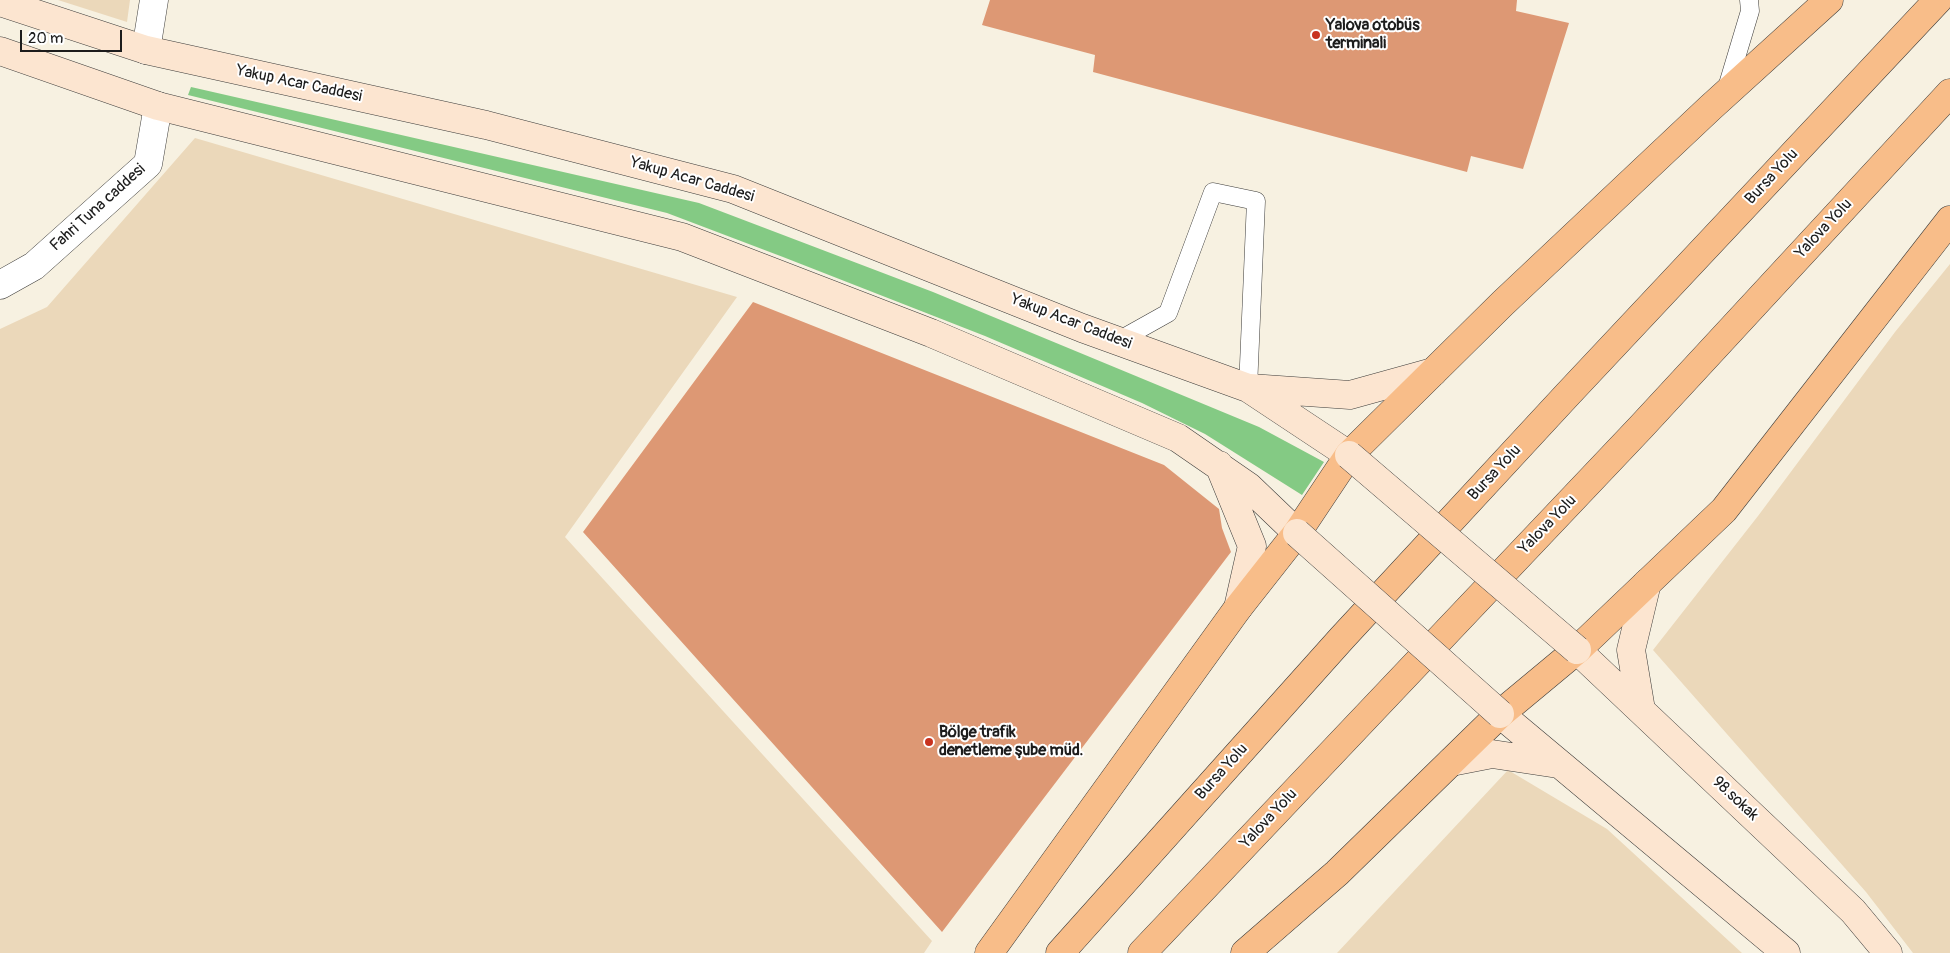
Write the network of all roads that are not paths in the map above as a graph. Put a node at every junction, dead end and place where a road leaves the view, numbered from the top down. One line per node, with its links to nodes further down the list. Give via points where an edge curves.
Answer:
1 (154, 0): 6 (street)
2 (1749, 0): 8 (lane, via 1750,12)
3 (1829, 0): 8 (highway)
4 (1938, 0): 27 (highway, Bursa Yolu, via 1349,631)
5 (0, 2): 6 (street, Yakup Acar Caddesi)
6 (146, 50): 13 (street, Yakup Acar Caddesi, via 486,125 733,189)
7 (0, 51): 10 (street)
8 (1725, 94): 14 (highway)
9 (1950, 94): 28 (highway, Yalova Yolu, via 1641,427)
10 (158, 106): 12 (street, Fahri Tuna caddesi, via 148,164 34,266); 17 (street, via 682,237 931,333 1123,414 1178,438)
11 (1950, 220): 19 (highway, via 1724,510)
12 (0, 286)
13 (1118, 341): 15 (street, Yakup Acar Caddesi); 15 (lane, via 1168,313 1213,192 1256,201)
14 (1432, 372): 15 (street, via 1350,395); 16 (highway)
15 (1248, 388): 16 (street, Yakup Acar Caddesi)
16 (1349, 455): 18 (highway); 21 (street, Yakup Acar Caddesi, bridge)
17 (1218, 465): 18 (street, via 1248,487); 20 (street, via 1252,546)
18 (1297, 533): 20 (highway); 23 (street, bridge)
19 (1647, 584): 21 (highway); 22 (street, via 1631,650)
20 (1238, 608): 26 (highway)
21 (1577, 650): 22 (street, 98.sokak); 23 (highway)
22 (1641, 710): 31 (street, 98.sokak, via 1853,911)
23 (1500, 714): 24 (highway); 25 (street)
24 (1451, 762): 25 (street, via 1492,754); 29 (highway, via 1337,873)
25 (1559, 764): 30 (street)
26 (990, 953)
27 (1060, 953)
28 (1142, 953)
29 (1246, 953)
30 (1786, 953)
31 (1888, 953)

